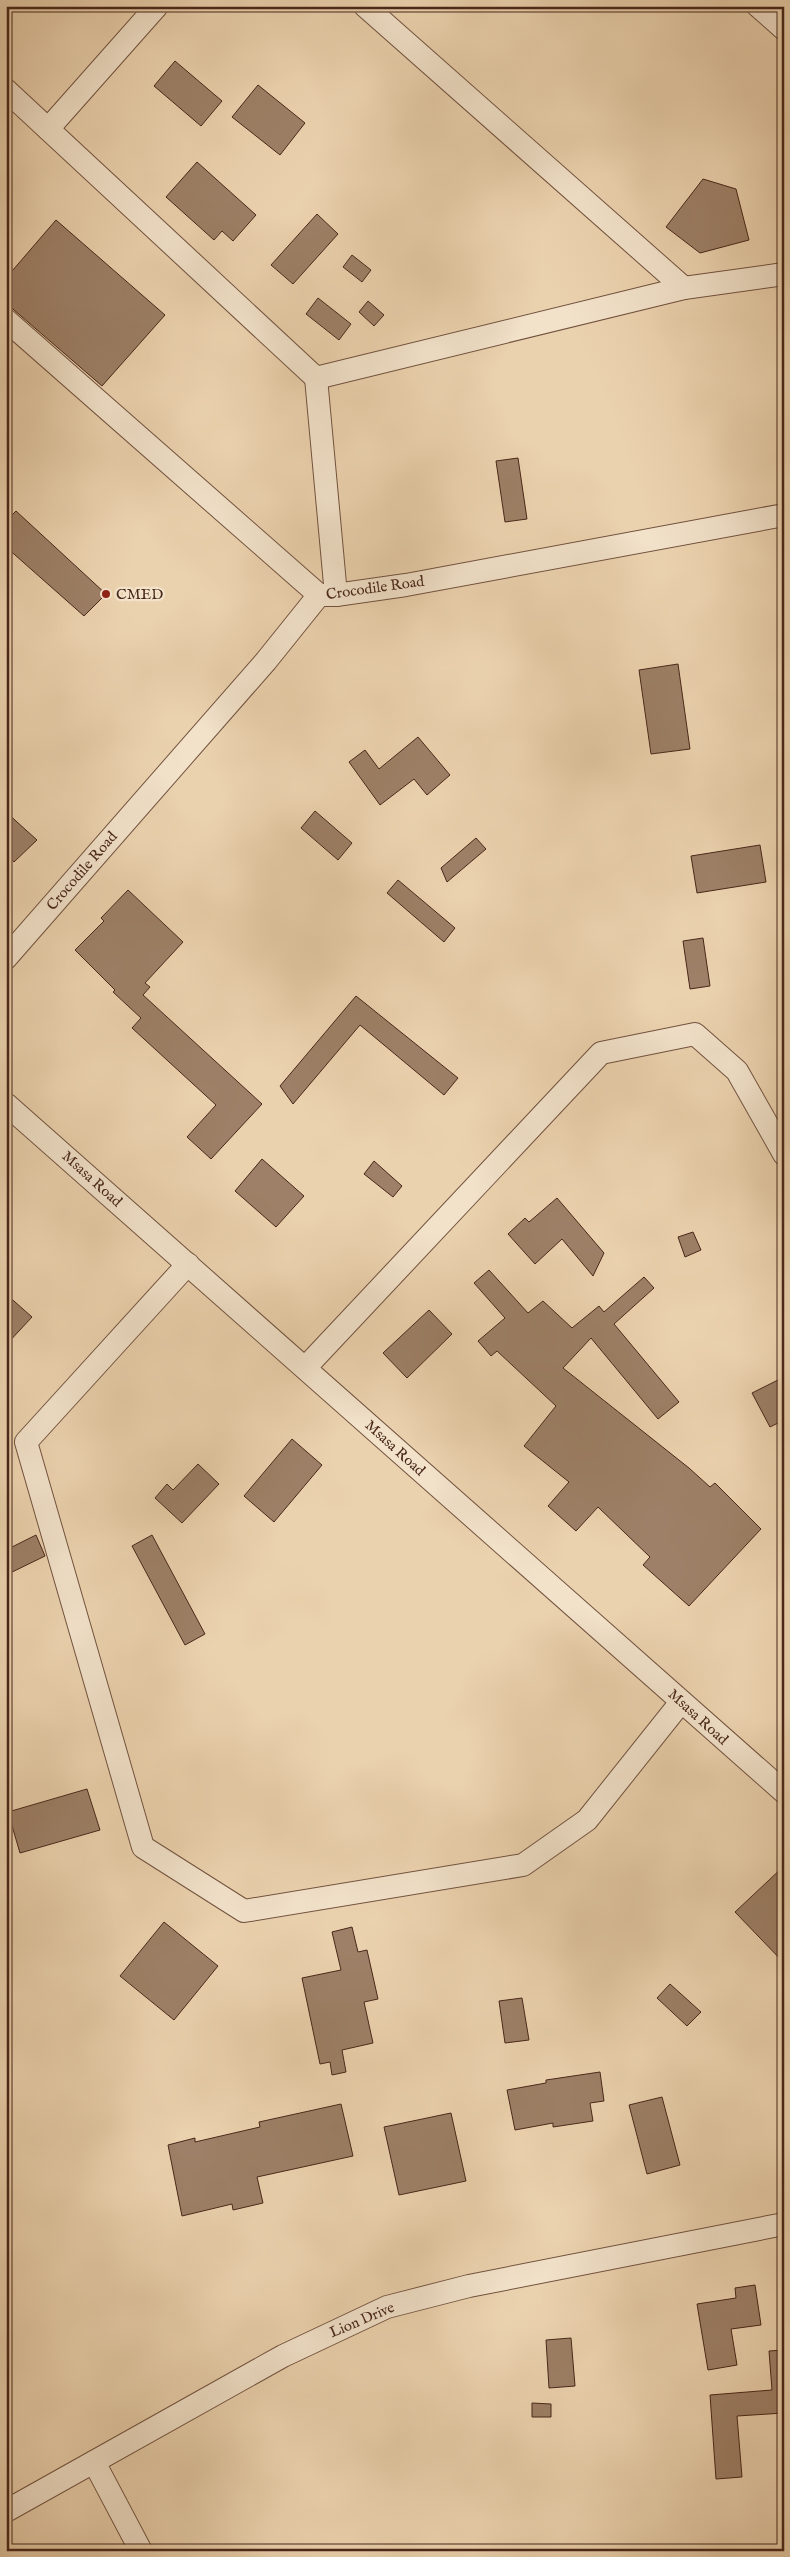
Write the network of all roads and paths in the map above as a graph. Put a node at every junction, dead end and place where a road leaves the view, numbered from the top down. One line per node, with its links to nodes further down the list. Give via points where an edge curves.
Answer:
1 (157, 6): 6 (street)
2 (364, 6): 8 (street)
3 (758, 6): 4 (street)
4 (784, 29)
5 (6, 90): 6 (street)
6 (48, 129): 10 (street)
7 (784, 274): 8 (street)
8 (684, 288): 10 (street)
9 (6, 320): 12 (street)
10 (316, 378): 12 (street)
11 (784, 516): 12 (street, Crocodile Road, via 406,585)
12 (328, 595): 13 (street, Crocodile Road, via 266,660)
13 (6, 958)
14 (6, 1104): 16 (street, Msasa Road)
15 (784, 1154): 17 (street, via 737,1071 695,1034 601,1052)
16 (188, 1264): 17 (street, Msasa Road); 18 (street, via 26,1442 143,1847 244,1910 523,1865 587,1820)
17 (305, 1368): 18 (street, Msasa Road)
18 (681, 1702): 19 (street, Msasa Road)
19 (784, 1792)
20 (784, 2224): 21 (street, Lion Drive, via 469,2286 387,2307 283,2356)
21 (94, 2462): 22 (street, Lion Drive); 23 (street)
22 (6, 2511)
23 (141, 2551)

